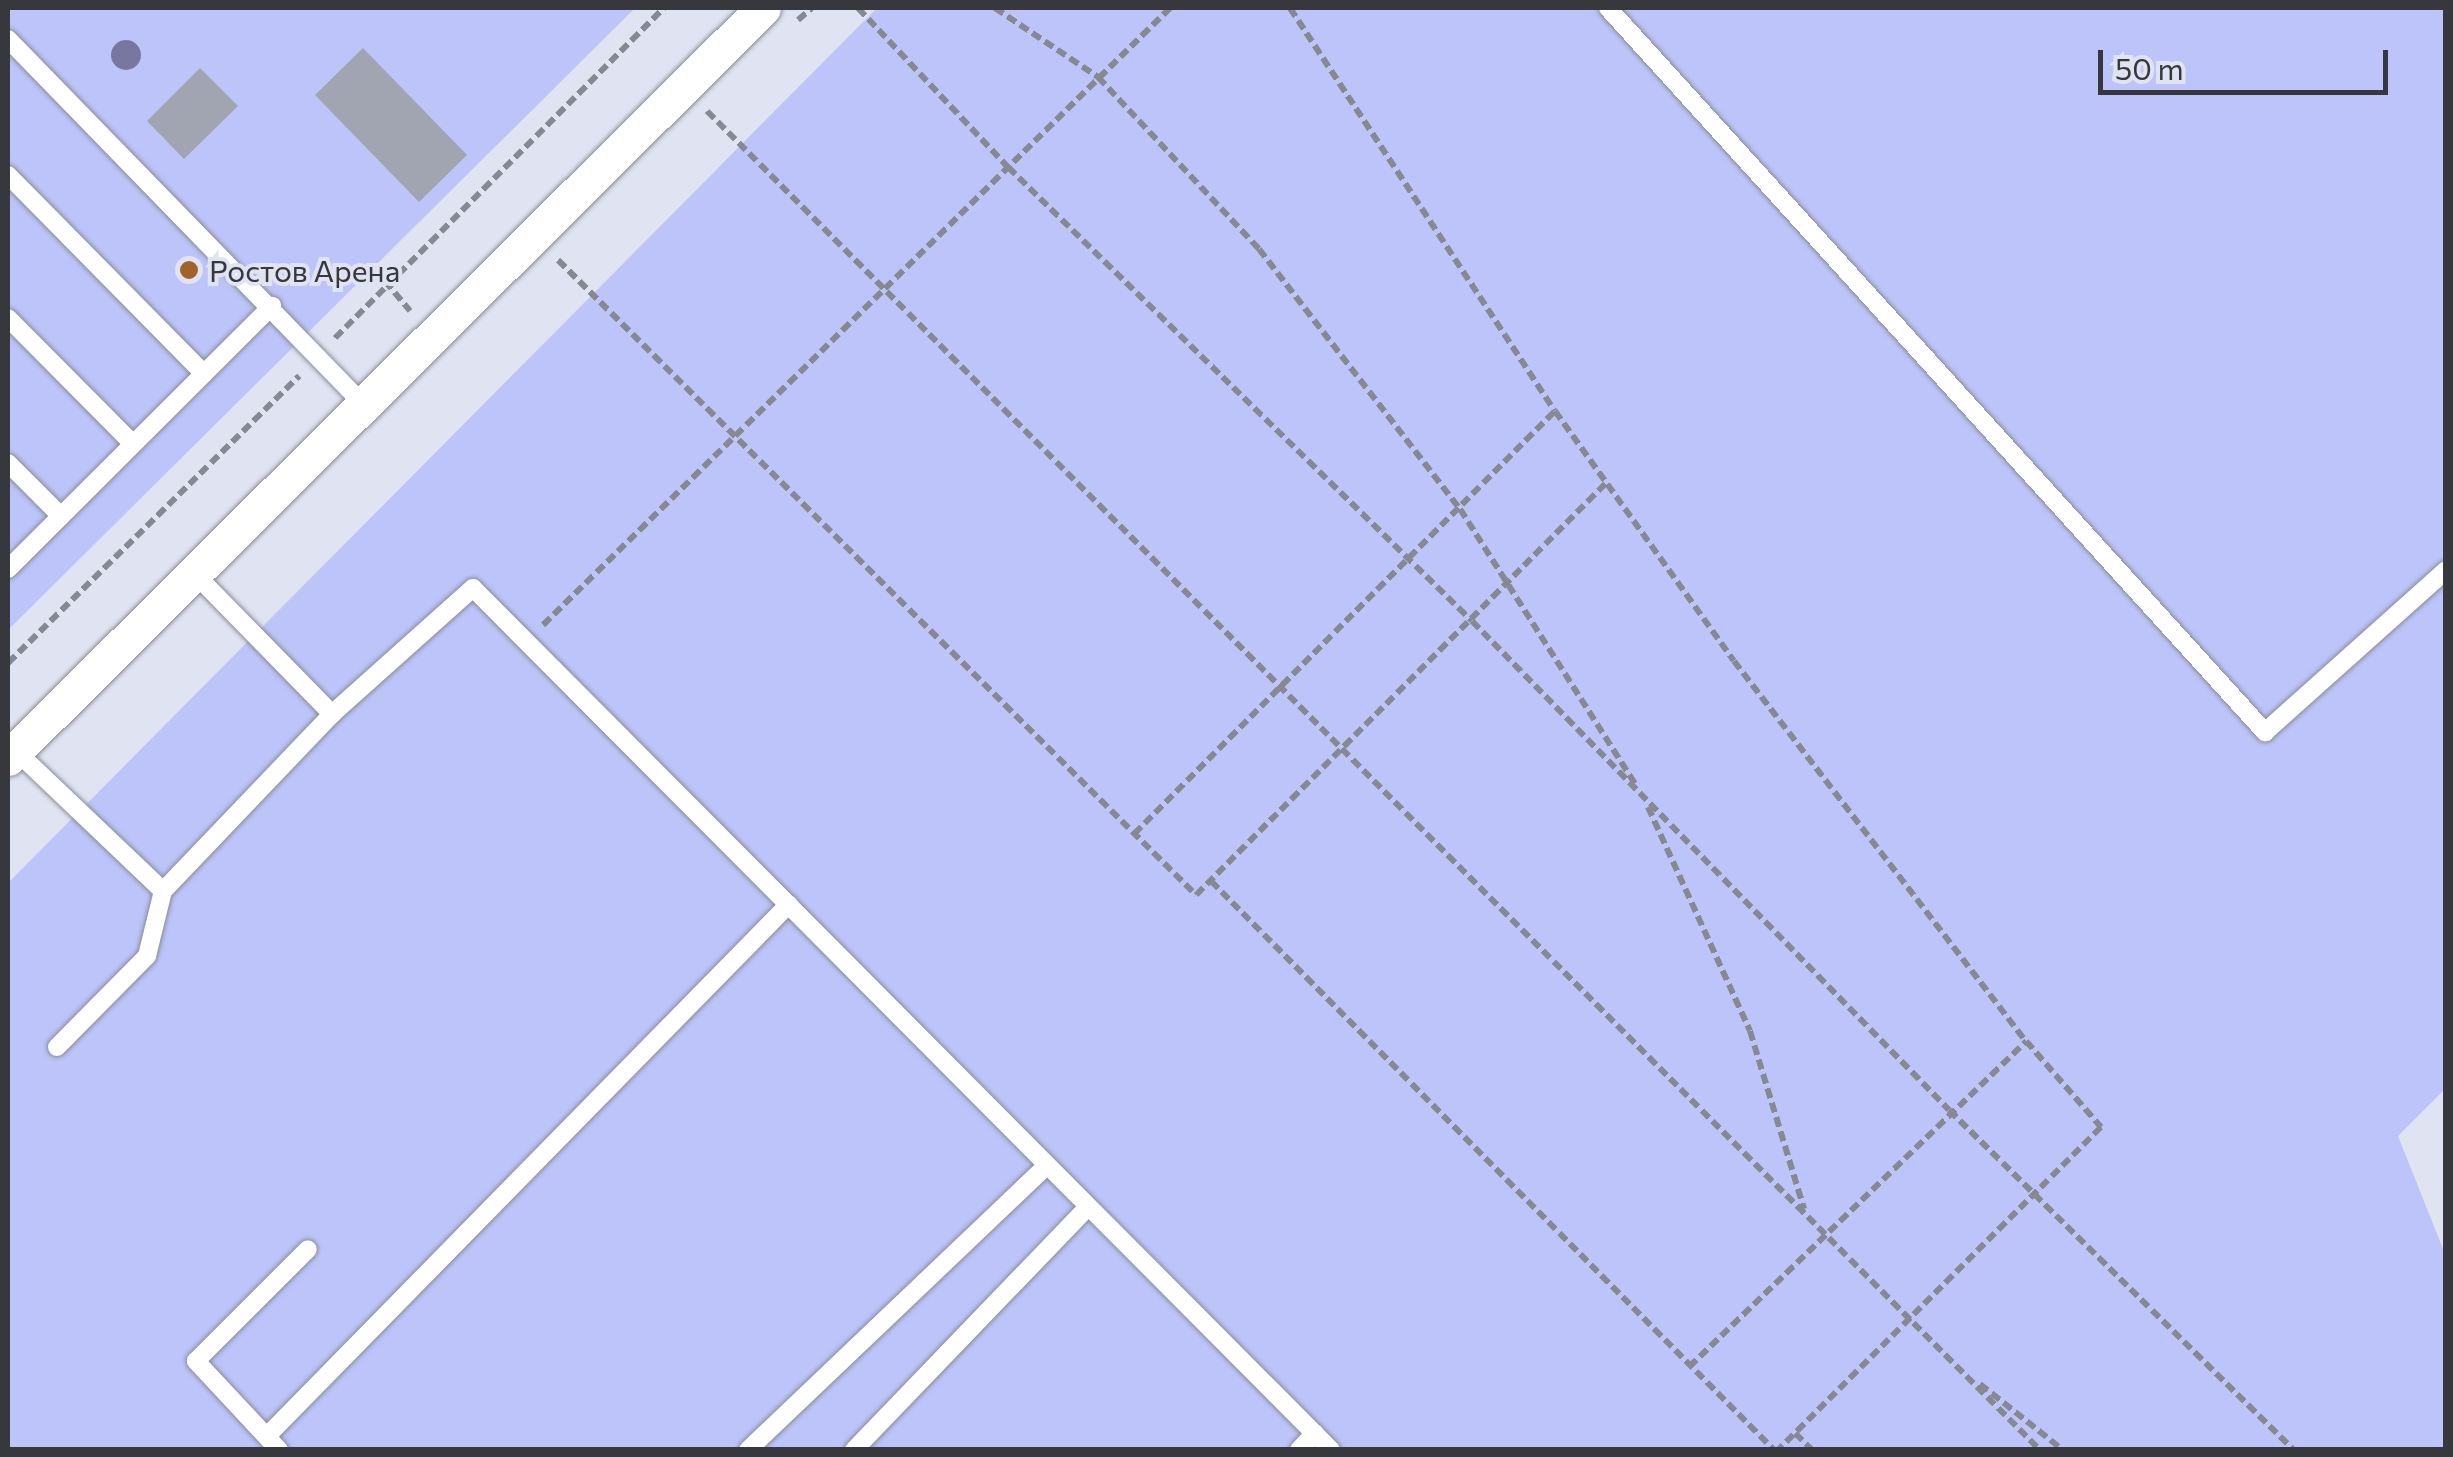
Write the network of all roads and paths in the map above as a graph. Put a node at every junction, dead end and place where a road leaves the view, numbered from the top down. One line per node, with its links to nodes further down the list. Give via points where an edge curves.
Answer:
1 (763, 8): 9 (street)
2 (858, 8): 10 (path)
3 (995, 8): 8 (path)
4 (1170, 8): 8 (path)
5 (1290, 8): 18 (path)
6 (1608, 8): 27 (lane, via 2265,732)
7 (8, 39): 14 (lane)
8 (1098, 77): 10 (path); 23 (path, via 1259,249)
9 (682, 86): 12 (street); 13 (path)
10 (1008, 167): 13 (path); 25 (path)
11 (8, 176): 16 (lane)
12 (536, 235): 17 (street); 19 (path)
13 (886, 288): 19 (path); 32 (path)
14 (272, 306): 16 (lane); 17 (lane)
15 (8, 318): 20 (lane)
16 (204, 374): 20 (lane)
17 (364, 405): 28 (street)
18 (1555, 411): 22 (path); 23 (path)
19 (731, 435): 31 (path); 37 (path)
20 (133, 444): 24 (lane)
21 (8, 463): 24 (lane)
22 (1608, 482): 29 (path); 41 (path, via 1734,661)
23 (1460, 509): 25 (path); 29 (path)
24 (61, 516): 26 (lane)
25 (1409, 559): 30 (path); 32 (path)
26 (8, 570)
27 (2446, 570)
28 (193, 572): 33 (lane); 35 (street)
29 (1510, 582): 30 (path); 36 (path)
30 (1472, 621): 34 (path); 36 (path)
31 (528, 640): 33 (lane, via 473,588); 40 (lane)
32 (1283, 685): 34 (path); 37 (path)
33 (332, 714): 39 (lane)
34 (1346, 746): 38 (path); 47 (path)
35 (12, 754): 39 (lane)
36 (1644, 798): 43 (path); 47 (path, via 1750,1031)
37 (1134, 834): 38 (path, via 1196,895)
38 (1210, 881): 51 (path)
39 (163, 891): 42 (lane, via 147,956)
40 (789, 904): 44 (lane); 55 (lane)
41 (2026, 1040): 43 (path); 45 (path, via 2101,1127)
42 (57, 1047)
43 (1948, 1110): 45 (path); 48 (path)
44 (1047, 1165): 46 (lane); 56 (lane)
45 (2035, 1196): 50 (path); 64 (path)
46 (1088, 1207): 54 (lane); 57 (lane)
47 (1804, 1211): 48 (path)
48 (1825, 1233): 50 (path); 51 (path)
49 (308, 1250): 55 (lane, via 196,1361)
50 (1911, 1317): 52 (path); 53 (path)
51 (1689, 1366): 60 (path)
52 (1959, 1368): 62 (path); 63 (path)
53 (1795, 1432): 60 (path); 61 (path)
54 (1315, 1433): 58 (lane); 59 (lane)
55 (273, 1443)
56 (748, 1450)
57 (854, 1450)
58 (1298, 1450)
59 (1331, 1450)
60 (1776, 1450)
61 (1812, 1450)
62 (2040, 1450)
63 (2063, 1450)
64 (2294, 1450)

